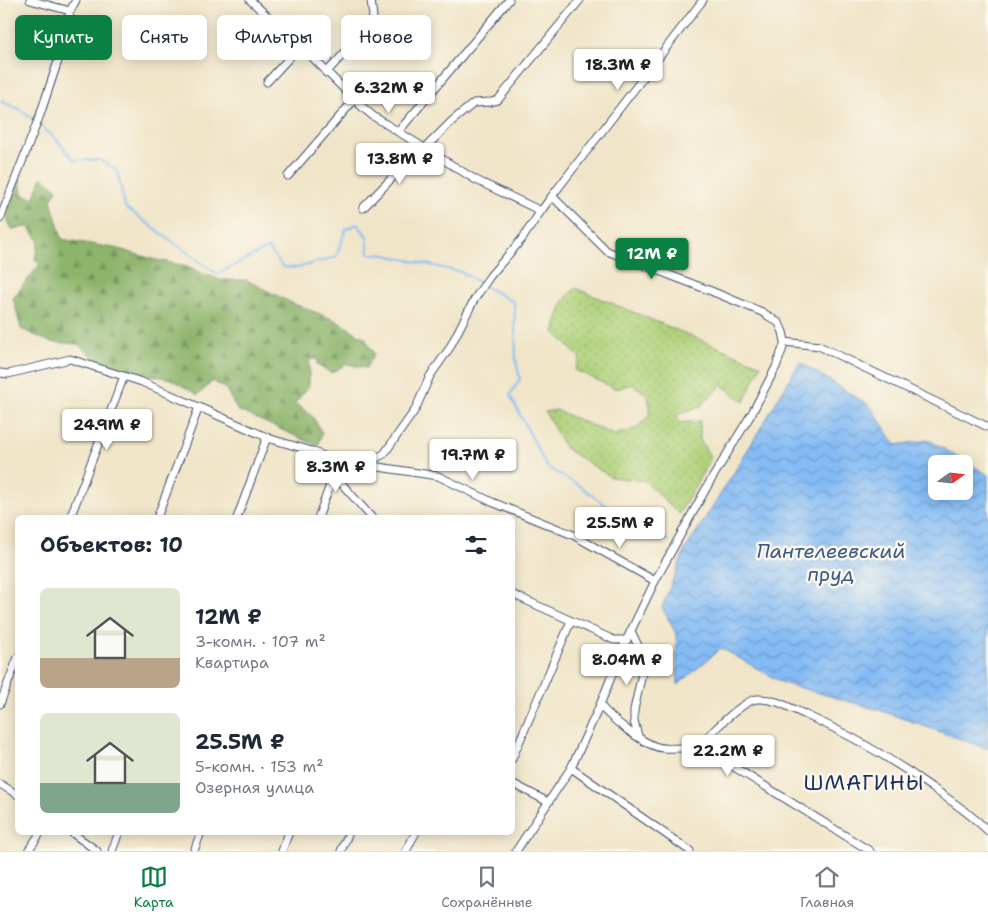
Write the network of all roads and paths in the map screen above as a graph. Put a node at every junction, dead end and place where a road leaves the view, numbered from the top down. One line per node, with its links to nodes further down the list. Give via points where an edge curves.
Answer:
1 (30, 0): 8 (street)
2 (76, 0): 8 (street)
3 (250, 0): 9 (street)
4 (371, 0): 12 (street, via 373,17 369,26)
5 (509, 0): 15 (street)
6 (580, 0): 16 (street, via 498,100 474,103)
7 (703, 0): 18 (street)
8 (70, 12): 21 (street, via 62,49 40,116)
9 (266, 15)
10 (287, 60): 13 (street)
11 (313, 60): 12 (street)
12 (326, 73): 14 (street)
13 (267, 82)
14 (354, 100): 15 (street); 17 (street)
15 (398, 132): 16 (street)
16 (423, 148): 19 (street); 20 (street, via 476,180)
17 (288, 176)
18 (552, 196): 20 (street); 22 (street, via 607,251 762,312 779,323)
19 (363, 208)
20 (541, 211): 29 (street, via 474,300 449,349 430,376 415,410 384,454)
21 (0, 219)
22 (784, 342): 26 (street, via 819,346); 36 (street, via 776,367 752,413)
23 (0, 373): 24 (street, via 8,374 70,359)
24 (124, 376): 25 (street); 31 (street)
25 (198, 407): 27 (street); 32 (street)
26 (988, 427)
27 (267, 437): 28 (street); 33 (street)
28 (323, 456): 29 (street); 30 (street)
29 (362, 465): 36 (street, via 438,476 573,535)
30 (334, 474): 34 (street); 35 (street)
31 (71, 515)
32 (158, 515)
33 (238, 515)
34 (319, 515)
35 (369, 515)
36 (655, 581): 39 (street)
37 (515, 595): 38 (street)
38 (571, 620): 40 (street, via 614,640); 46 (street)
39 (631, 631): 40 (street); 44 (street, via 644,664 634,710)
40 (627, 640): 43 (street)
41 (15, 665): 42 (street)
42 (0, 704)
43 (600, 705): 44 (street); 47 (street)
44 (638, 736): 45 (street, via 654,747)
45 (700, 747): 52 (street, via 704,738 754,699 771,699 839,730 897,762 971,814); 69 (street)
46 (515, 752)
47 (571, 768): 51 (street); 68 (street)
48 (515, 785): 51 (street)
49 (2, 788): 50 (street)
50 (15, 794)
51 (548, 802): 67 (street)
52 (988, 831)
53 (40, 835): 61 (street)
54 (75, 835): 60 (street)
55 (117, 835): 62 (street)
56 (200, 835): 63 (street)
57 (288, 835): 64 (street)
58 (348, 835): 65 (street)
59 (414, 835): 66 (street)
60 (95, 850)
61 (28, 851)
62 (112, 851)
63 (194, 851)
64 (282, 851)
65 (340, 851)
66 (406, 851)
67 (516, 851)
68 (690, 851)
69 (870, 851)

